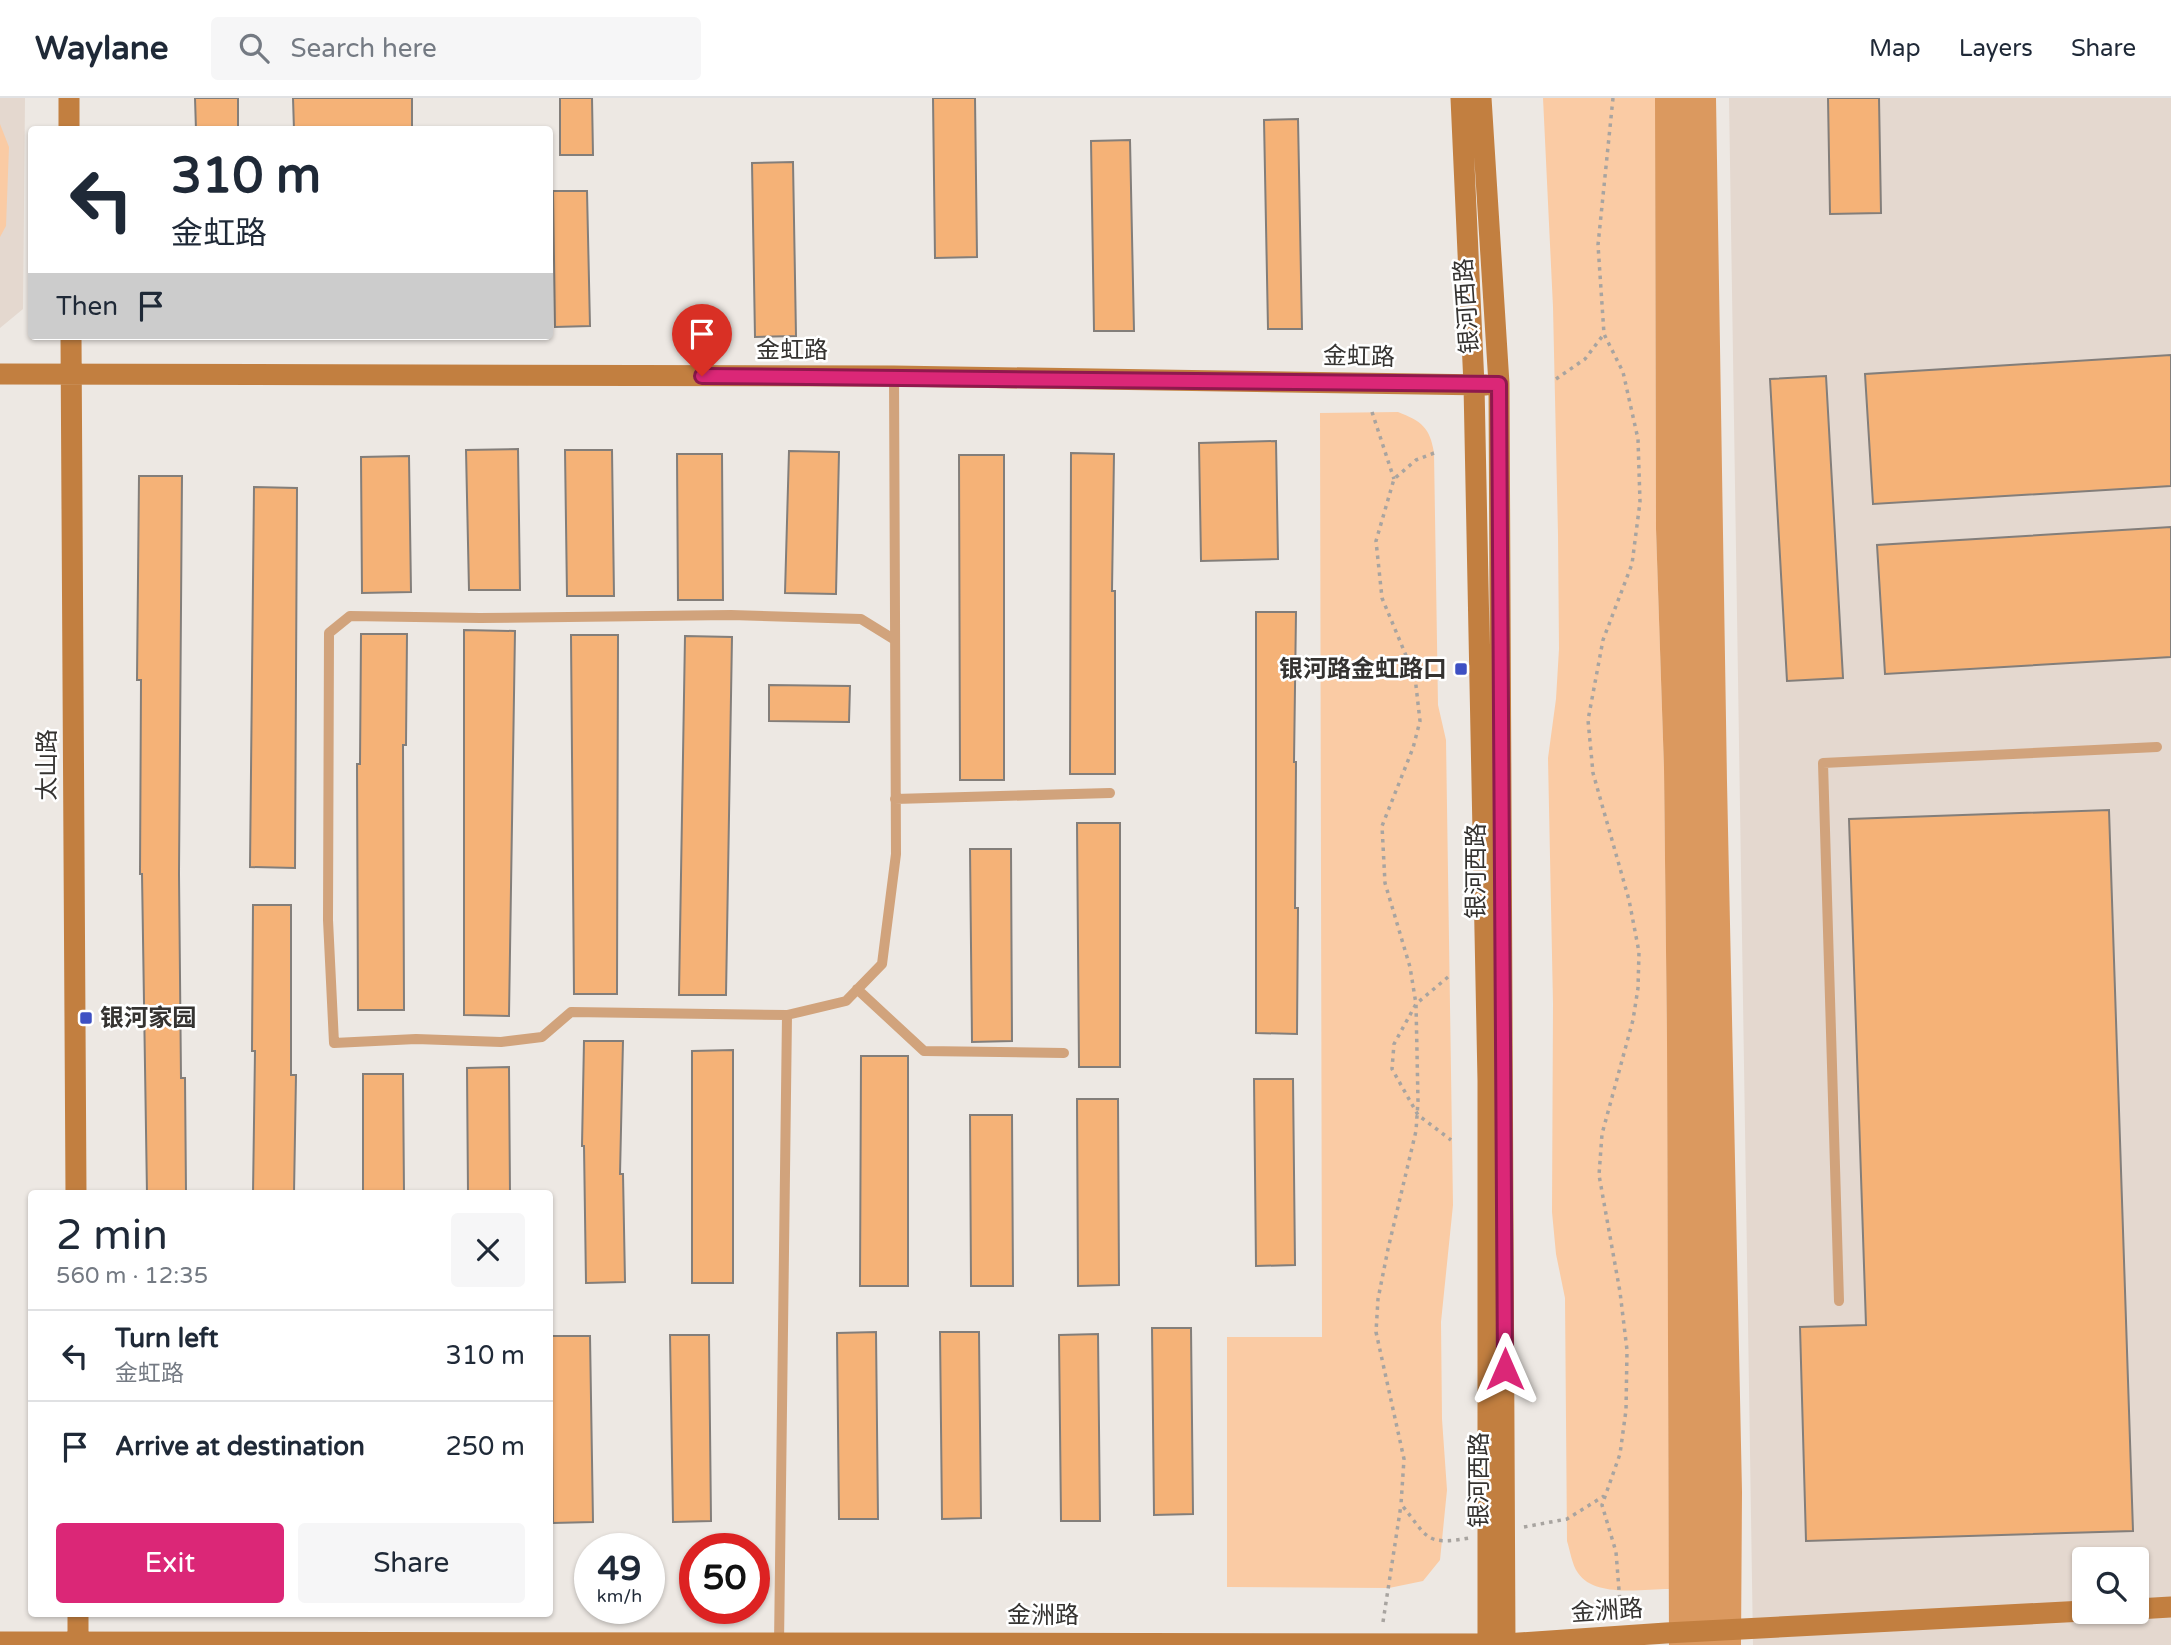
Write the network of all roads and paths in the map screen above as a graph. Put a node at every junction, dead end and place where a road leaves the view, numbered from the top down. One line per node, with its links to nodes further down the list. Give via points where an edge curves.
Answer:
1 (69, 98): 5 (main road)
2 (1461, 98): 13 (main road, 银河西路)
3 (1481, 98): 12 (main road, 银河西路)
4 (1613, 98): 6 (path, via 1598,245)
5 (69, 126)
6 (1604, 334): 11 (path, via 1585,359); 30 (path, via 1623,372 1638,439 1640,502 1632,564 1603,640 1588,720 1593,773 1639,952 1633,1020 1602,1134 1599,1175 1627,1350 1620,1454)
7 (71, 340): 9 (main road, 太山路)
8 (0, 374): 9 (main road, 金虹路)
9 (71, 374): 10 (main road, 金虹路); 28 (main road, 太山路)
10 (894, 376): 13 (main road, 金虹路); 17 (lane)
11 (1556, 379)
12 (1499, 384): 13 (main road, 金虹路); 43 (main road, 银河西路)
13 (1474, 385): 43 (main road, 银河西路)
14 (1372, 412): 16 (path)
15 (1434, 453): 16 (path, via 1416,460)
16 (1394, 480): 23 (path, via 1376,541 1377,572 1381,598 1415,677 1420,721 1382,826 1382,855)
17 (895, 639): 20 (lane); 24 (lane, via 861,619 731,615 350,616 329,633 328,920 334,1043 416,1039 501,1042 542,1037 570,1012)
18 (2157, 747): 29 (lane, via 1824,763)
19 (1110, 793): 20 (lane)
20 (895, 799): 22 (lane, via 896,854 882,964)
21 (1448, 976): 23 (path)
22 (858, 989): 24 (lane, via 846,1001); 25 (lane, via 924,1051)
23 (1416, 1004): 26 (path); 26 (path, via 1394,1044 1392,1069)
24 (787, 1015): 41 (lane)
25 (1064, 1053)
26 (1418, 1115): 27 (path); 31 (path, via 1378,1299 1376,1332 1404,1459)
27 (1451, 1140)
28 (76, 1190)
29 (1839, 1301)
30 (1607, 1495): 32 (path, via 1567,1519); 38 (path, via 1602,1505 1616,1552)
31 (1401, 1504): 33 (path, via 1430,1539 1442,1543); 39 (path)
32 (1517, 1528)
33 (1479, 1536)
34 (2171, 1607): 35 (main road)
35 (2149, 1608)
36 (2072, 1612): 43 (main road, 金洲路)
37 (78, 1617): 42 (main road)
38 (1621, 1617)
39 (1381, 1634)
40 (0, 1642): 42 (main road, 金洲路)
41 (779, 1643): 42 (main road, 金洲路); 43 (main road, 金洲路)
42 (78, 1644)
43 (1497, 1644)

